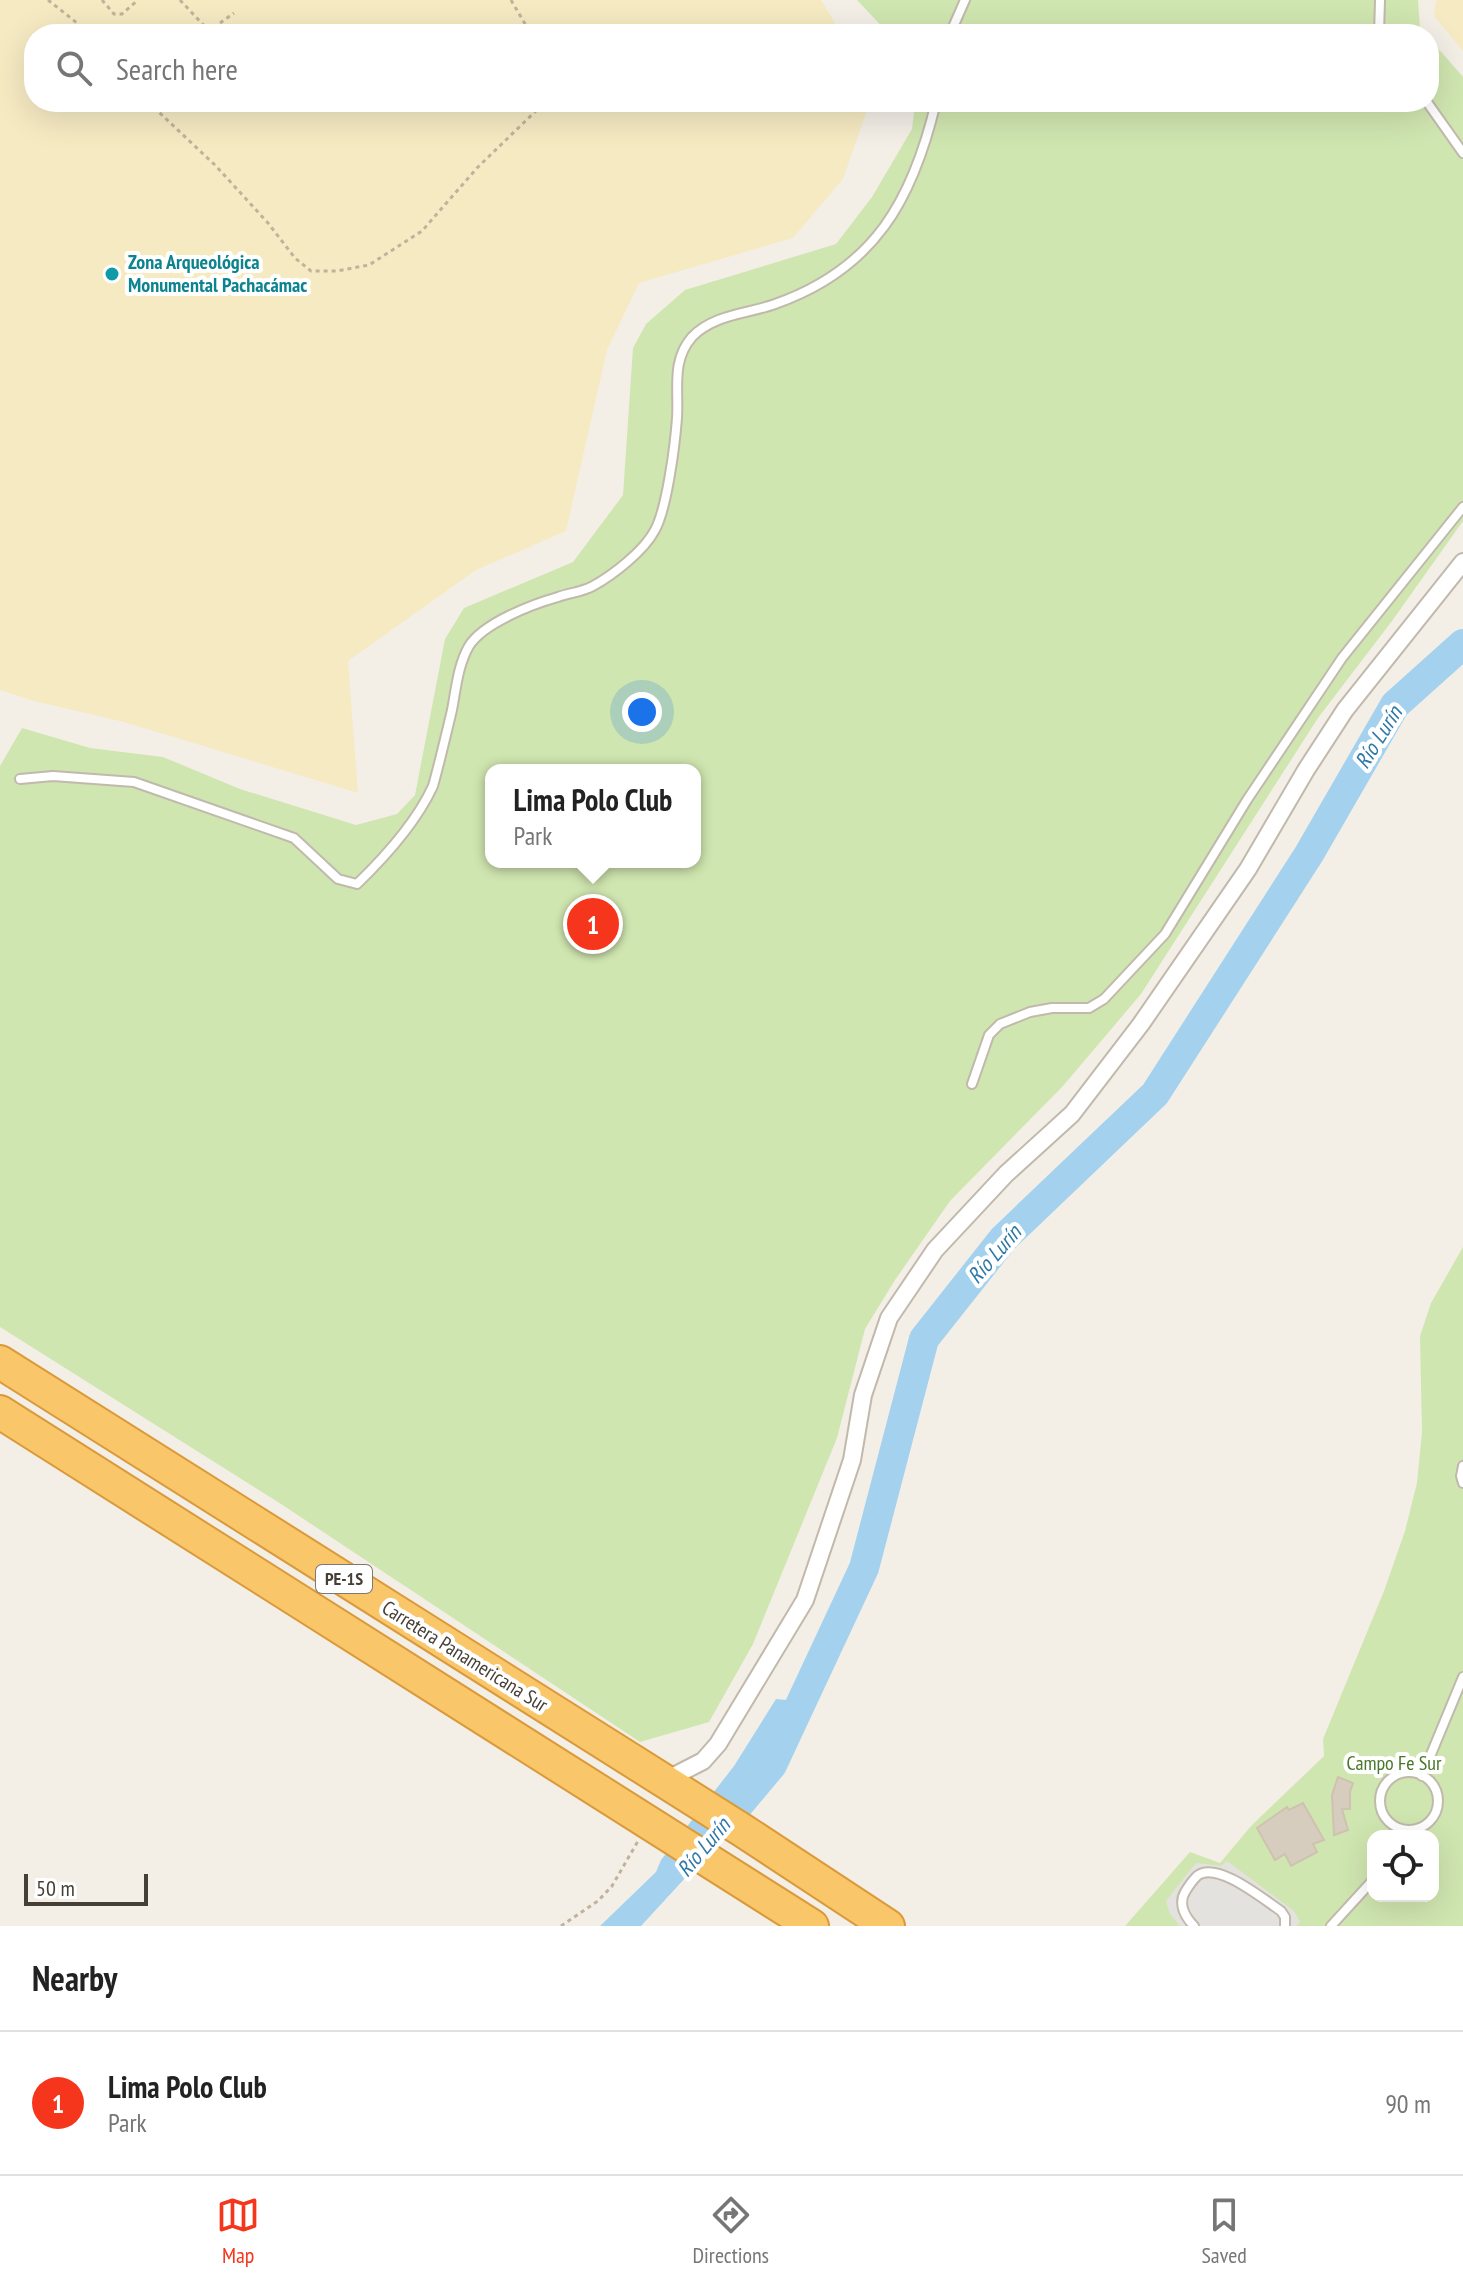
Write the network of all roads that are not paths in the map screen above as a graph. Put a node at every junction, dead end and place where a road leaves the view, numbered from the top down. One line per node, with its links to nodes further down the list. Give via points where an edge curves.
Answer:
1 (965, 0): 3 (lane)
2 (1380, 0): 4 (lane)
3 (954, 24)
4 (1379, 24)
5 (934, 112): 10 (lane, via 909,188 891,219 844,269 774,305 714,322 688,342 676,376 672,462 649,541 592,586 527,608 469,646 426,802 388,854 357,884 338,879 294,838 134,782)
6 (1434, 112): 7 (lane)
7 (1463, 153)
8 (1463, 507): 11 (lane, via 1342,658 1165,934 1104,999 1089,1008 1052,1008 1000,1024 989,1035)
9 (1463, 562): 18 (street, via 1345,710 1248,869 1141,1024 1072,1114 935,1250 889,1318 863,1395 852,1460 805,1600 718,1744)
10 (20, 779)
11 (972, 1084)
12 (0, 1362): 18 (highway, Carretera Panamericana Sur / PE-1S)
13 (0, 1412): 22 (highway, PE-1S)
14 (1463, 1466): 15 (lane)
15 (1463, 1483)
16 (1463, 1677): 17 (lane)
17 (1422, 1776): 19 (lane, via 1398,1775 1384,1788 1385,1817); 20 (lane, via 1438,1795 1435,1814 1421,1828)
18 (676, 1789): 23 (highway, Carretera Panamericana Sur / PE-1S)
19 (1397, 1830)
20 (1410, 1830)
21 (1367, 1887): 26 (lane)
22 (812, 1926)
23 (888, 1926)
24 (1194, 1926): 25 (lane, via 1182,1896 1206,1872 1225,1875 1281,1911)
25 (1285, 1926)
26 (1331, 1926)

